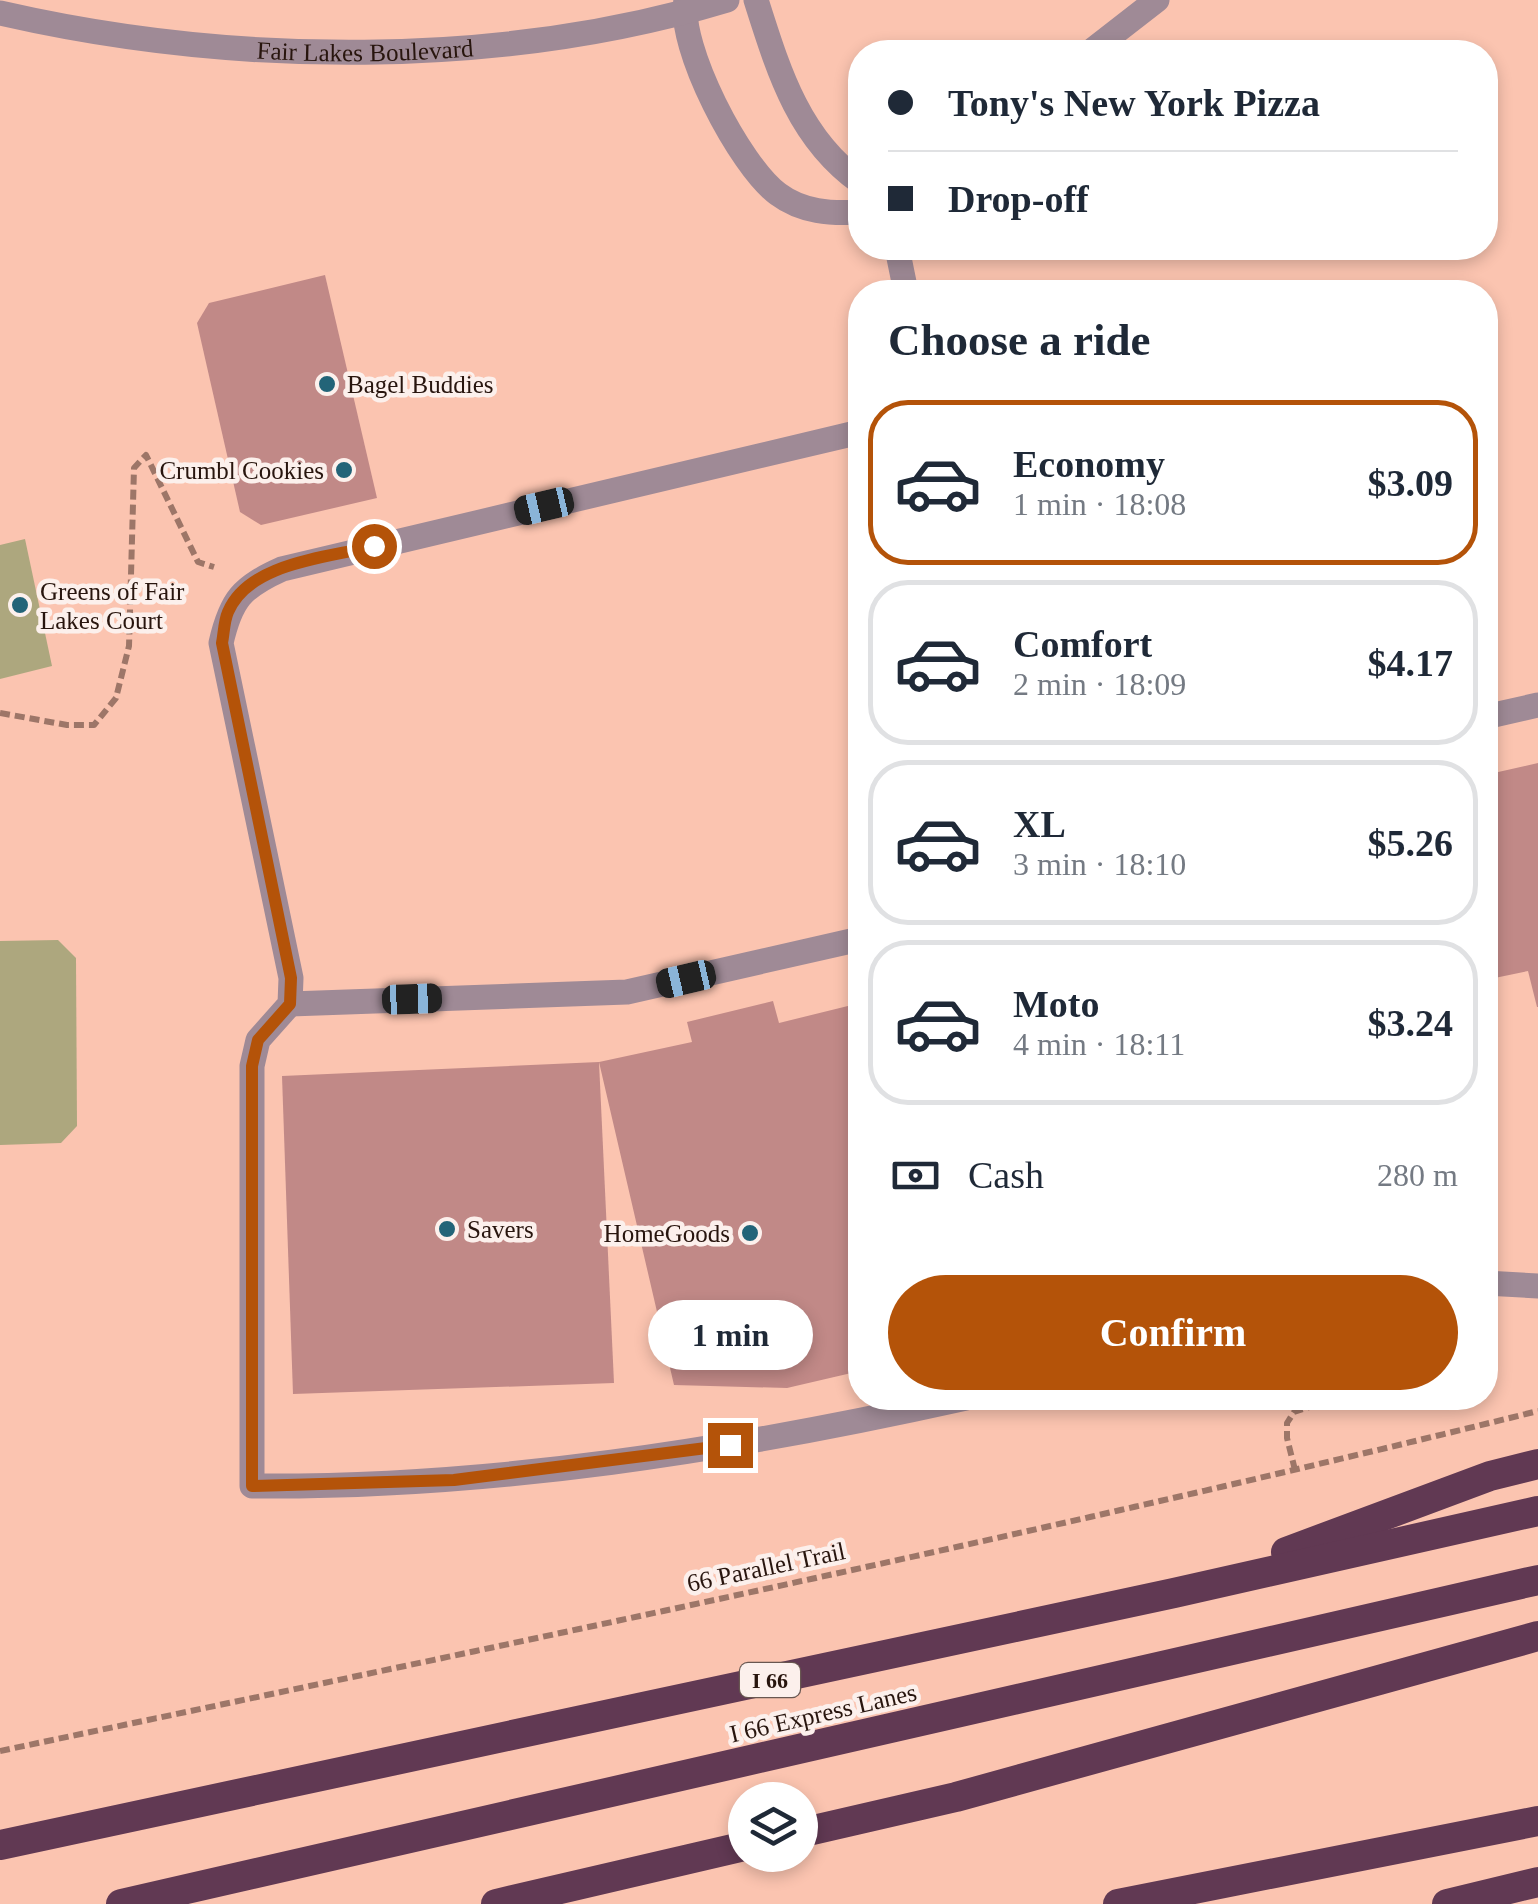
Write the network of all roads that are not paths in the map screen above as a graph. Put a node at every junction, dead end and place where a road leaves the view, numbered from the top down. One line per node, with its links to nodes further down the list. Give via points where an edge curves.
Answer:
1 (727, 0): 4 (street, Fair Lakes Boulevard)
2 (756, 0): 7 (street, via 800,119)
3 (1156, 0): 6 (street)
4 (685, 6): 5 (street, Fair Lakes Boulevard, via 648,24 548,38 257,52); 8 (street, via 706,87 751,168 804,208)
5 (0, 12)
6 (1105, 40)
7 (848, 169)
8 (848, 211)
9 (848, 435): 13 (street, via 282,569 252,583 228,610 222,643 291,978)
10 (1538, 705): 11 (street)
11 (1498, 714)
12 (848, 941): 13 (street, via 627,992)
13 (290, 1004): 16 (street, via 258,1040 252,1066 252,1486 454,1480 696,1451)
14 (1498, 1284): 15 (street)
15 (1538, 1286)
16 (905, 1410)
17 (1538, 1464): 20 (highway)
18 (1538, 1511): 20 (highway, I 66)
19 (1538, 1580): 27 (highway, I 66 Express Lanes)
20 (1174, 1594): 24 (highway, I 66)
21 (1538, 1636): 23 (highway, via 975,1792)
22 (1538, 1822): 29 (highway)
23 (818, 1829)
24 (0, 1845)
25 (728, 1850): 28 (highway)
26 (1538, 1882): 30 (highway)
27 (121, 1904)
28 (496, 1904)
29 (1118, 1904)
30 (1447, 1904)

